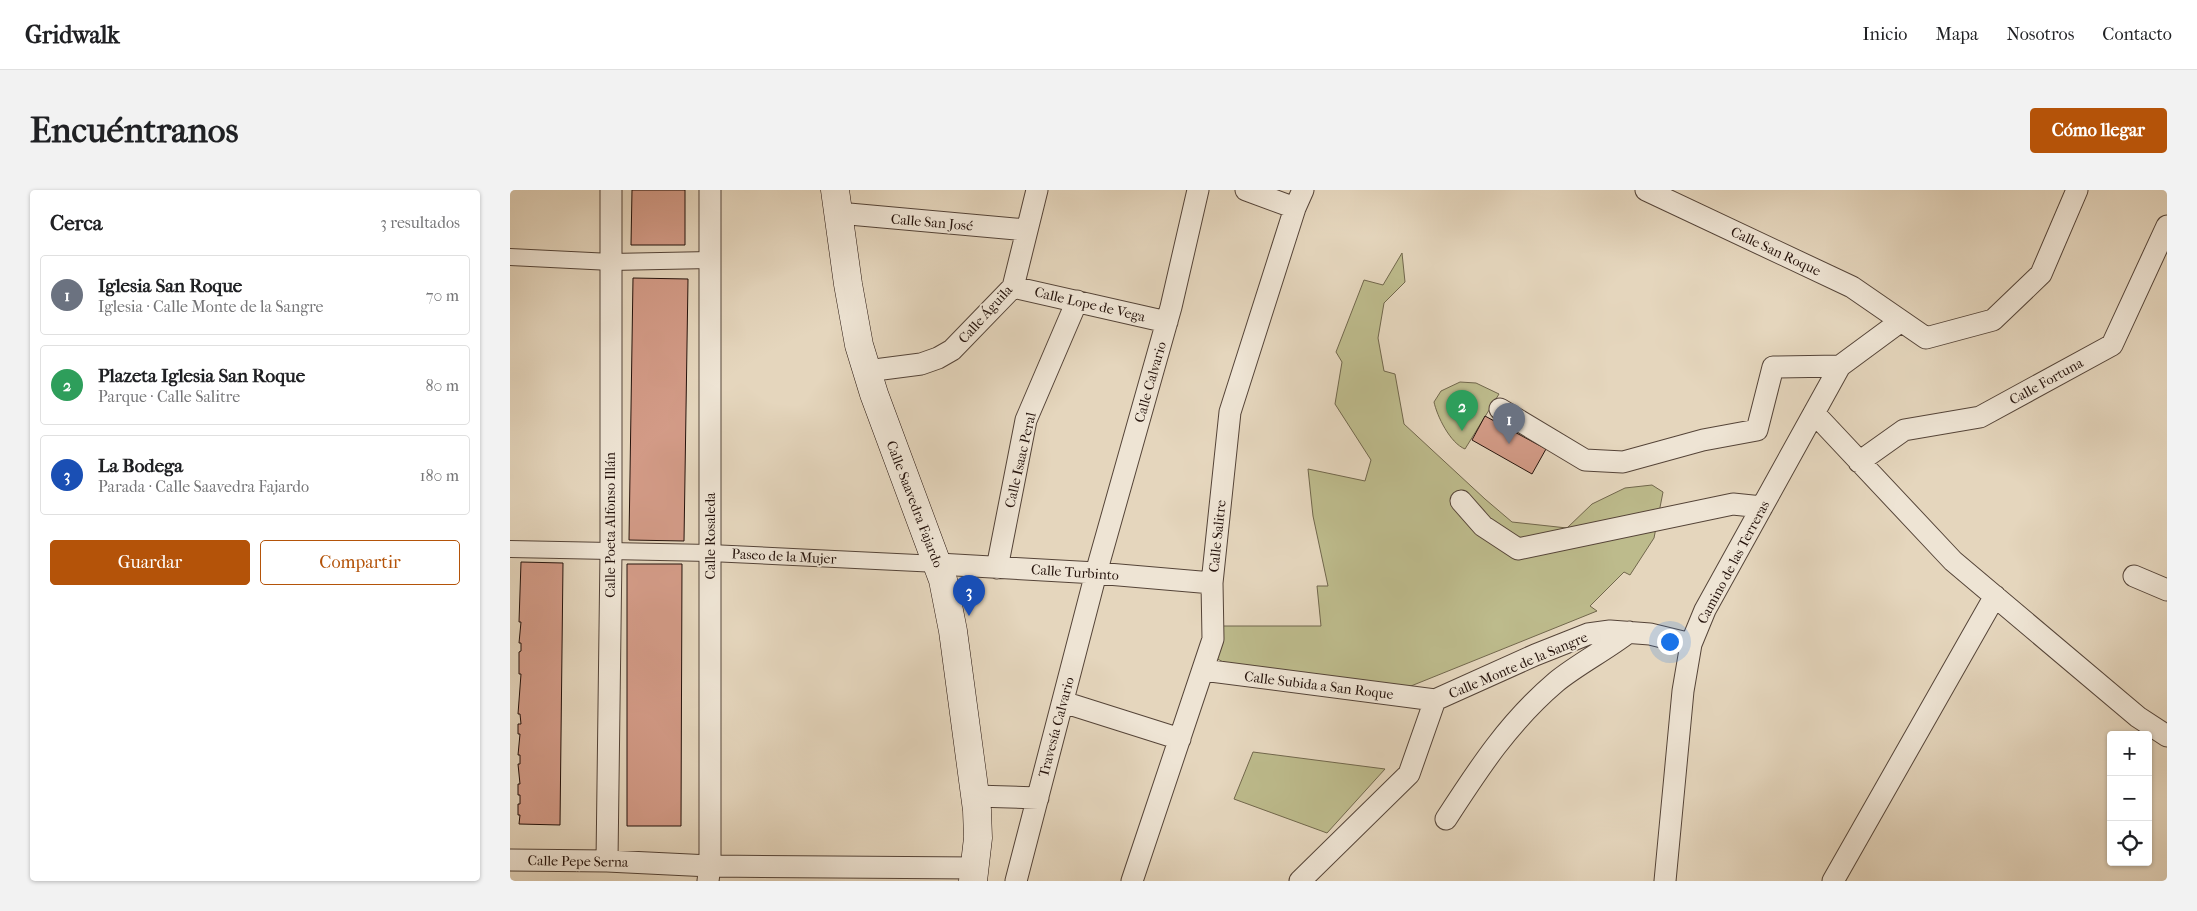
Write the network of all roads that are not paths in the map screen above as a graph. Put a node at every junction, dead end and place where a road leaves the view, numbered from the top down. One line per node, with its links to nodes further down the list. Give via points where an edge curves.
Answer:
1 (611, 190): 15 (street, Calle Poeta Alfonso Illán)
2 (710, 190): 14 (street, Calle Rosaleda)
3 (1037, 190): 12 (street, Calle Águila)
4 (1198, 190): 19 (street, Calle Calvario)
5 (1246, 190): 9 (street)
6 (1646, 190): 8 (street, Calle San Roque)
7 (2077, 190): 18 (street, Calle San Roque, via 2041,274 1993,320 1926,338)
8 (1666, 194): 18 (street, Calle San Roque, via 1852,287)
9 (1299, 199): 34 (street, Calle Salitre, via 1230,412)
10 (836, 202): 12 (street, Calle San José); 21 (main road, Calle Saavedra Fajardo)
11 (2167, 226): 24 (street, Calle Fortuna, via 2112,345 1980,417 1904,430)
12 (1027, 230): 16 (street, Calle Águila)
13 (510, 257): 15 (street)
14 (710, 260): 15 (street); 29 (street, Calle Rosaleda)
15 (611, 262): 28 (street, Calle Poeta Alfonso Illán)
16 (1013, 287): 17 (street, Calle Lope de Vega); 21 (street, Calle Águila, via 952,350 920,364)
17 (1078, 301): 19 (street, Calle Lope de Vega); 31 (street, Calle Isaac Peral, via 1026,420)
18 (1902, 321): 20 (street, Camino de las Terreras)
19 (1167, 322): 32 (street, Calle Calvario)
20 (1840, 366): 22 (street, via 1773,367 1757,430 1703,440 1623,462 1585,460); 23 (street, Camino de las Terreras)
21 (866, 371): 30 (main road, Calle Saavedra Fajardo)
22 (1500, 409)
23 (1814, 413): 24 (street); 26 (street, Camino de las Terreras)
24 (1859, 462): 36 (street, via 1954,561)
25 (1461, 501): 26 (street, via 1483,526 1518,549 1733,504)
26 (1762, 507): 38 (street, Camino de las Terreras, via 1705,610)
27 (510, 549): 28 (street, Paseo de la Mujer)
28 (611, 552): 29 (street, Paseo de la Mujer); 48 (street, Calle Poeta Alfonso Illán)
29 (710, 553): 30 (street, Paseo de la Mujer); 49 (street, Calle Rosaleda)
30 (938, 564): 31 (street, Calle Turbinto); 44 (main road, Calle Saavedra Fajardo, via 953,631)
31 (997, 568): 32 (street, Calle Turbinto)
32 (1096, 573): 34 (street, Calle Turbinto); 41 (street, Travesía Calvario)
33 (2134, 576): 35 (street)
34 (1212, 583): 39 (street, Calle Salitre, via 1214,639)
35 (2167, 590)
36 (1995, 596): 42 (street, via 2138,717); 51 (street)
37 (1629, 632): 38 (street, Calle Monte de la Sangre); 40 (street, Calle Monte de la Sangre, via 1588,634); 46 (street, via 1557,682 1521,716 1488,754)
38 (1691, 644): 55 (street, Camino de las Terreras, via 1683,691)
39 (1203, 670): 40 (street, Calle Subida a San Roque); 43 (street, Calle Salitre)
40 (1435, 700): 54 (street, via 1409,774)
41 (1063, 702): 43 (street); 45 (street, Travesía Calvario)
42 (2167, 736)
43 (1180, 739): 53 (street, Calle Salitre)
44 (975, 796): 45 (street); 50 (main road, Calle Saavedra Fajardo, via 978,838)
45 (1038, 798): 52 (street, Travesía Calvario)
46 (1446, 819)
47 (510, 860): 48 (street, Calle Pepe Serna)
48 (607, 861): 49 (street, Calle Pepe Serna)
49 (709, 874): 50 (street, Calle Pepe Serna)
50 (974, 875)
51 (1833, 880)
52 (1016, 881)
53 (1132, 881)
54 (1300, 881)
55 (1665, 881)

